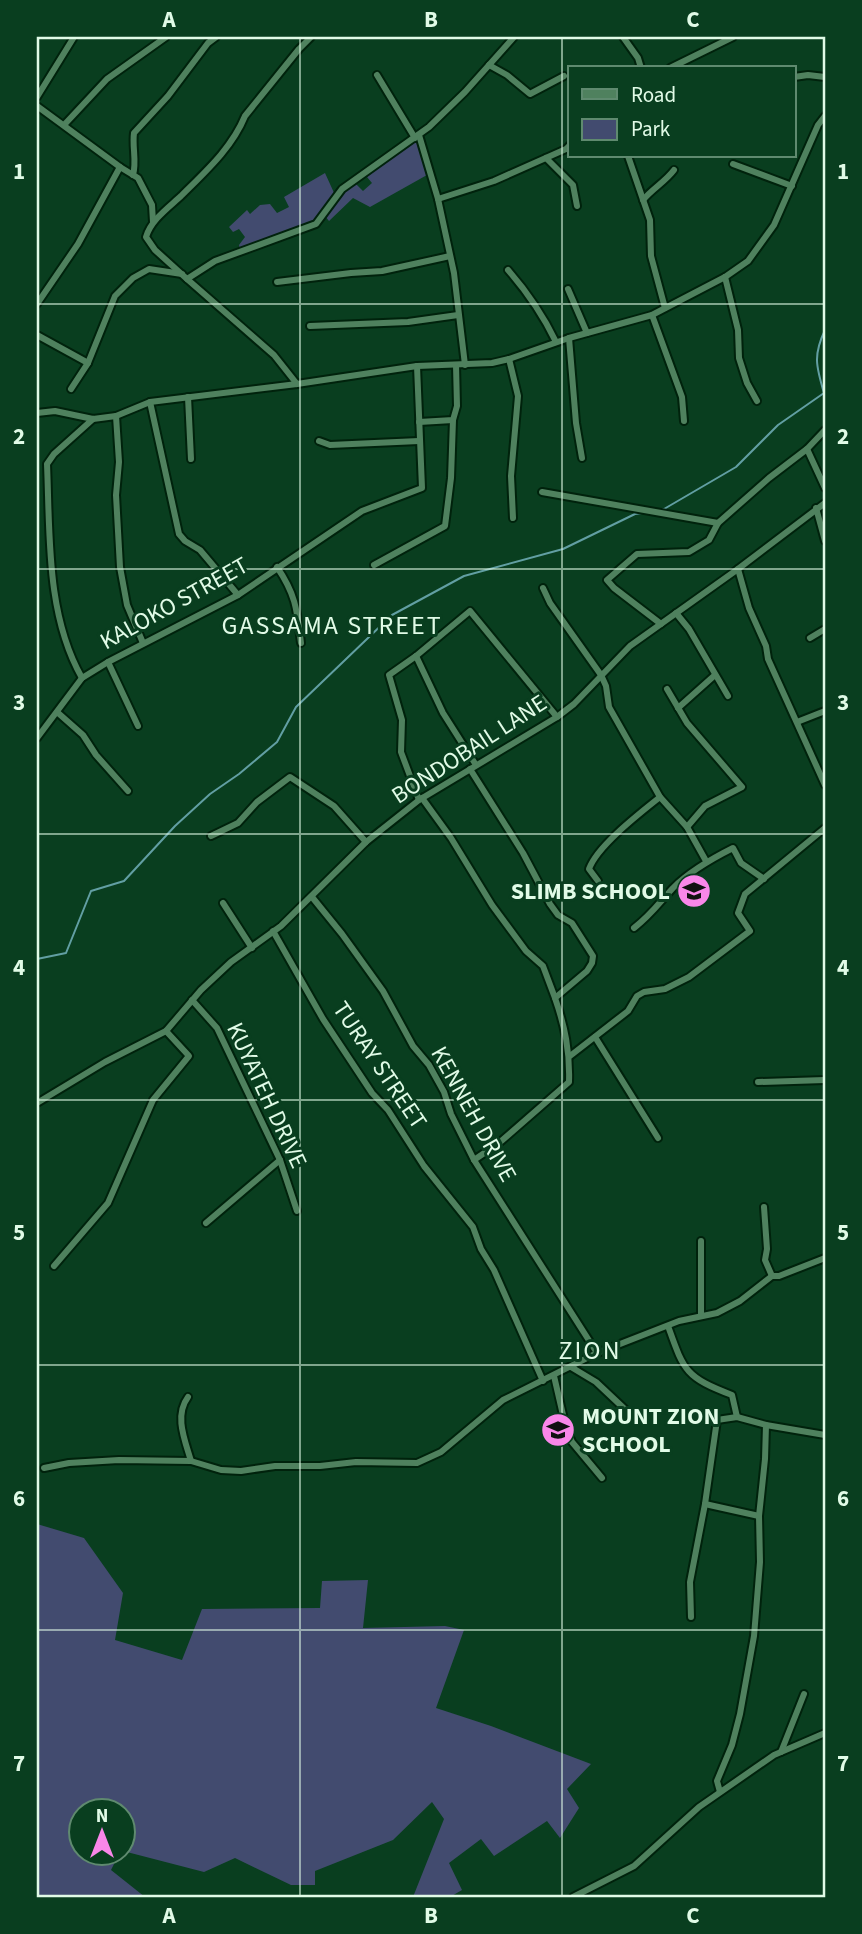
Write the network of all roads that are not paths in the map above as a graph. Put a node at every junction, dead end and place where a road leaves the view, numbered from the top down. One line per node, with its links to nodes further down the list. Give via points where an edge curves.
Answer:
1 (74, 37): 15 (street)
2 (166, 37): 18 (street, via 107,79)
3 (216, 37): 26 (street, via 134,133)
4 (311, 37): 31 (street, via 245,116 214,164)
5 (514, 37): 8 (street)
6 (623, 37): 9 (street)
7 (733, 37): 10 (street)
8 (489, 65): 12 (street, via 530,94); 19 (street)
9 (640, 66)
10 (674, 66)
11 (377, 75): 19 (street)
12 (564, 76)
13 (796, 77): 14 (street)
14 (825, 77)
15 (37, 97)
16 (37, 106): 18 (street)
17 (825, 116): 27 (street)
18 (64, 125): 24 (street)
19 (417, 136): 28 (street); 34 (street, via 342,189 316,224)
20 (568, 147): 21 (street)
21 (546, 158): 28 (street); 30 (street, via 572,185)
22 (629, 158): 29 (street)
23 (733, 164): 27 (street)
24 (120, 167): 26 (street); 38 (street, via 78,244)
25 (674, 170): 29 (street)
26 (133, 175): 31 (street, via 145,188)
27 (792, 187): 35 (street, via 763,244)
28 (438, 199): 32 (street)
29 (643, 200): 39 (street)
30 (577, 206)
31 (153, 222): 34 (street, via 146,237)
32 (450, 256): 36 (street, via 382,271); 40 (street)
33 (508, 270): 46 (street, via 527,290)
34 (184, 276): 48 (street, via 149,269 133,278 115,296); 52 (street, via 274,355)
35 (725, 277): 39 (street); 55 (street, via 738,330 739,358)
36 (277, 282)
37 (568, 289): 43 (street)
38 (37, 304)
39 (665, 308): 41 (street)
40 (458, 315): 42 (street); 50 (street)
41 (652, 315): 43 (street); 61 (street, via 682,397)
42 (310, 326)
43 (587, 333): 45 (street)
44 (37, 335): 48 (street)
45 (569, 338): 46 (street); 67 (street)
46 (556, 342): 47 (street)
47 (509, 359): 50 (street); 73 (street, via 518,396 511,476)
48 (88, 363): 53 (street)
49 (456, 365): 50 (street); 51 (street); 60 (street)
50 (465, 365)
51 (417, 366): 52 (street); 62 (street)
52 (297, 384): 54 (street)
53 (71, 389)
54 (188, 397): 56 (street); 68 (street)
55 (757, 401)
56 (150, 402): 58 (street); 80 (street, via 179,534 200,550)
57 (37, 413): 59 (street, via 55,411)
58 (116, 416): 59 (street); 85 (street, via 120,567 127,605)
59 (93, 419): 91 (street, via 47,464 56,604)
60 (453, 420): 62 (street); 76 (street, via 445,526)
61 (684, 421)
62 (419, 422): 65 (street)
63 (825, 430): 66 (street)
64 (319, 441): 65 (street, via 330,445)
65 (419, 441): 77 (street, KALOKO STREET, via 420,490 362,511)
66 (807, 449): 69 (street); 74 (street)
67 (582, 457)
68 (191, 459)
69 (825, 488)
70 (542, 492): 74 (street)
71 (825, 503): 72 (street, BONDOBAIL LANE)
72 (816, 508): 75 (street); 78 (street, BONDOBAIL LANE)
73 (513, 518)
74 (718, 523): 82 (street, via 709,540 689,552 637,554 607,580)
75 (825, 541)
76 (374, 565)
77 (277, 567): 80 (street, KALOKO STREET); 86 (street, via 295,601)
78 (738, 569): 81 (street, BONDOBAIL LANE); 98 (street, via 768,659)
79 (543, 588): 89 (street)
80 (238, 595): 85 (street, KALOKO STREET)
81 (676, 613): 82 (street, BONDOBAIL LANE); 90 (street)
82 (661, 624): 89 (street, BONDOBAIL LANE)
83 (825, 629): 84 (street)
84 (810, 638)
85 (142, 643): 88 (street, KALOKO STREET)
86 (301, 643)
87 (416, 656): 97 (street, via 470,611); 101 (street); 105 (street, via 388,675 402,720 401,752)
88 (108, 662): 91 (street, KALOKO STREET); 99 (street)
89 (601, 675): 97 (street, BONDOBAIL LANE); 104 (street, via 609,707)
90 (715, 675): 93 (street); 94 (street)
91 (82, 678): 96 (street, KALOKO STREET)
92 (667, 689): 94 (street)
93 (728, 696)
94 (678, 708): 106 (street, via 744,784 705,806)
95 (825, 710): 98 (street)
96 (57, 712): 100 (street, KALOKO STREET); 103 (street, via 83,734)
97 (557, 717): 101 (street, BONDOBAIL LANE)
98 (797, 722): 102 (street)
99 (138, 726)
100 (37, 738)
101 (473, 767): 105 (street, BONDOBAIL LANE); 118 (street, via 550,904 572,923 593,956 587,971)
102 (825, 785)
103 (128, 791)
104 (660, 797): 106 (street); 112 (street, via 593,858 589,869)
105 (420, 799): 109 (street, BONDOBAIL LANE); 118 (street, via 451,838 492,905 543,966)
106 (687, 827): 110 (street)
107 (825, 828): 111 (street)
108 (211, 836): 109 (street, via 237,823 290,777 334,806)
109 (366, 842): 113 (street, BONDOBAIL LANE)
110 (706, 861): 111 (street, via 733,848 741,863); 115 (street)
111 (764, 879): 121 (street, via 745,894 738,913 750,931 689,977 637,996 628,1011)
112 (598, 881)
113 (312, 897): 116 (street, BONDOBAIL LANE); 128 (street, KENNEH DRIVE, via 369,971 429,1065)
114 (223, 903): 117 (street)
115 (634, 928)
116 (273, 931): 117 (street, BONDOBAIL LANE); 141 (street, TURAY STREET, via 372,1093 473,1227)
117 (252, 948): 119 (street, BONDOBAIL LANE, via 231,961)
118 (555, 998): 122 (street)
119 (192, 1000): 120 (street, BONDOBAIL LANE); 127 (street, KUYATEH DRIVE, via 217,1028)
120 (166, 1031): 125 (street, BONDOBAIL LANE); 134 (street, via 190,1056 153,1100 108,1203)
121 (596, 1037): 122 (street); 126 (street)
122 (570, 1056): 128 (street, via 569,1082)
123 (825, 1080): 124 (street)
124 (758, 1082)
125 (37, 1103)
126 (659, 1138)
127 (280, 1160): 130 (street, KUYATEH DRIVE); 131 (street)
128 (474, 1160): 138 (street, KENNEH DRIVE)
129 (764, 1208): 135 (street, via 765,1259)
130 (297, 1211)
131 (206, 1223)
132 (701, 1241): 136 (street)
133 (825, 1258): 135 (street)
134 (54, 1266)
135 (772, 1276): 136 (street, via 740,1301)
136 (701, 1317): 137 (street)
137 (668, 1326): 138 (street); 144 (street, via 682,1366 705,1384 732,1395)
138 (597, 1353): 139 (street)
139 (571, 1367): 140 (street); 143 (street, via 596,1382)
140 (554, 1376): 141 (street); 149 (street, via 572,1442)
141 (543, 1381): 147 (street, via 503,1400 441,1452 417,1463 356,1462 241,1471)
142 (188, 1397): 147 (street, via 180,1414)
143 (630, 1414)
144 (737, 1417): 145 (street); 150 (street, via 717,1420)
145 (766, 1425): 146 (street); 151 (street)
146 (825, 1435)
147 (191, 1461): 148 (street, via 69,1462)
148 (44, 1468)
149 (602, 1478)
150 (705, 1504): 151 (street); 152 (street, via 690,1581)
151 (758, 1516): 156 (street, via 760,1562 754,1636 740,1714 717,1781)
152 (691, 1617)
153 (804, 1694): 155 (street)
154 (825, 1733): 155 (street)
155 (781, 1752): 156 (street)
156 (720, 1792): 157 (street, via 634,1866)
157 (573, 1897)

